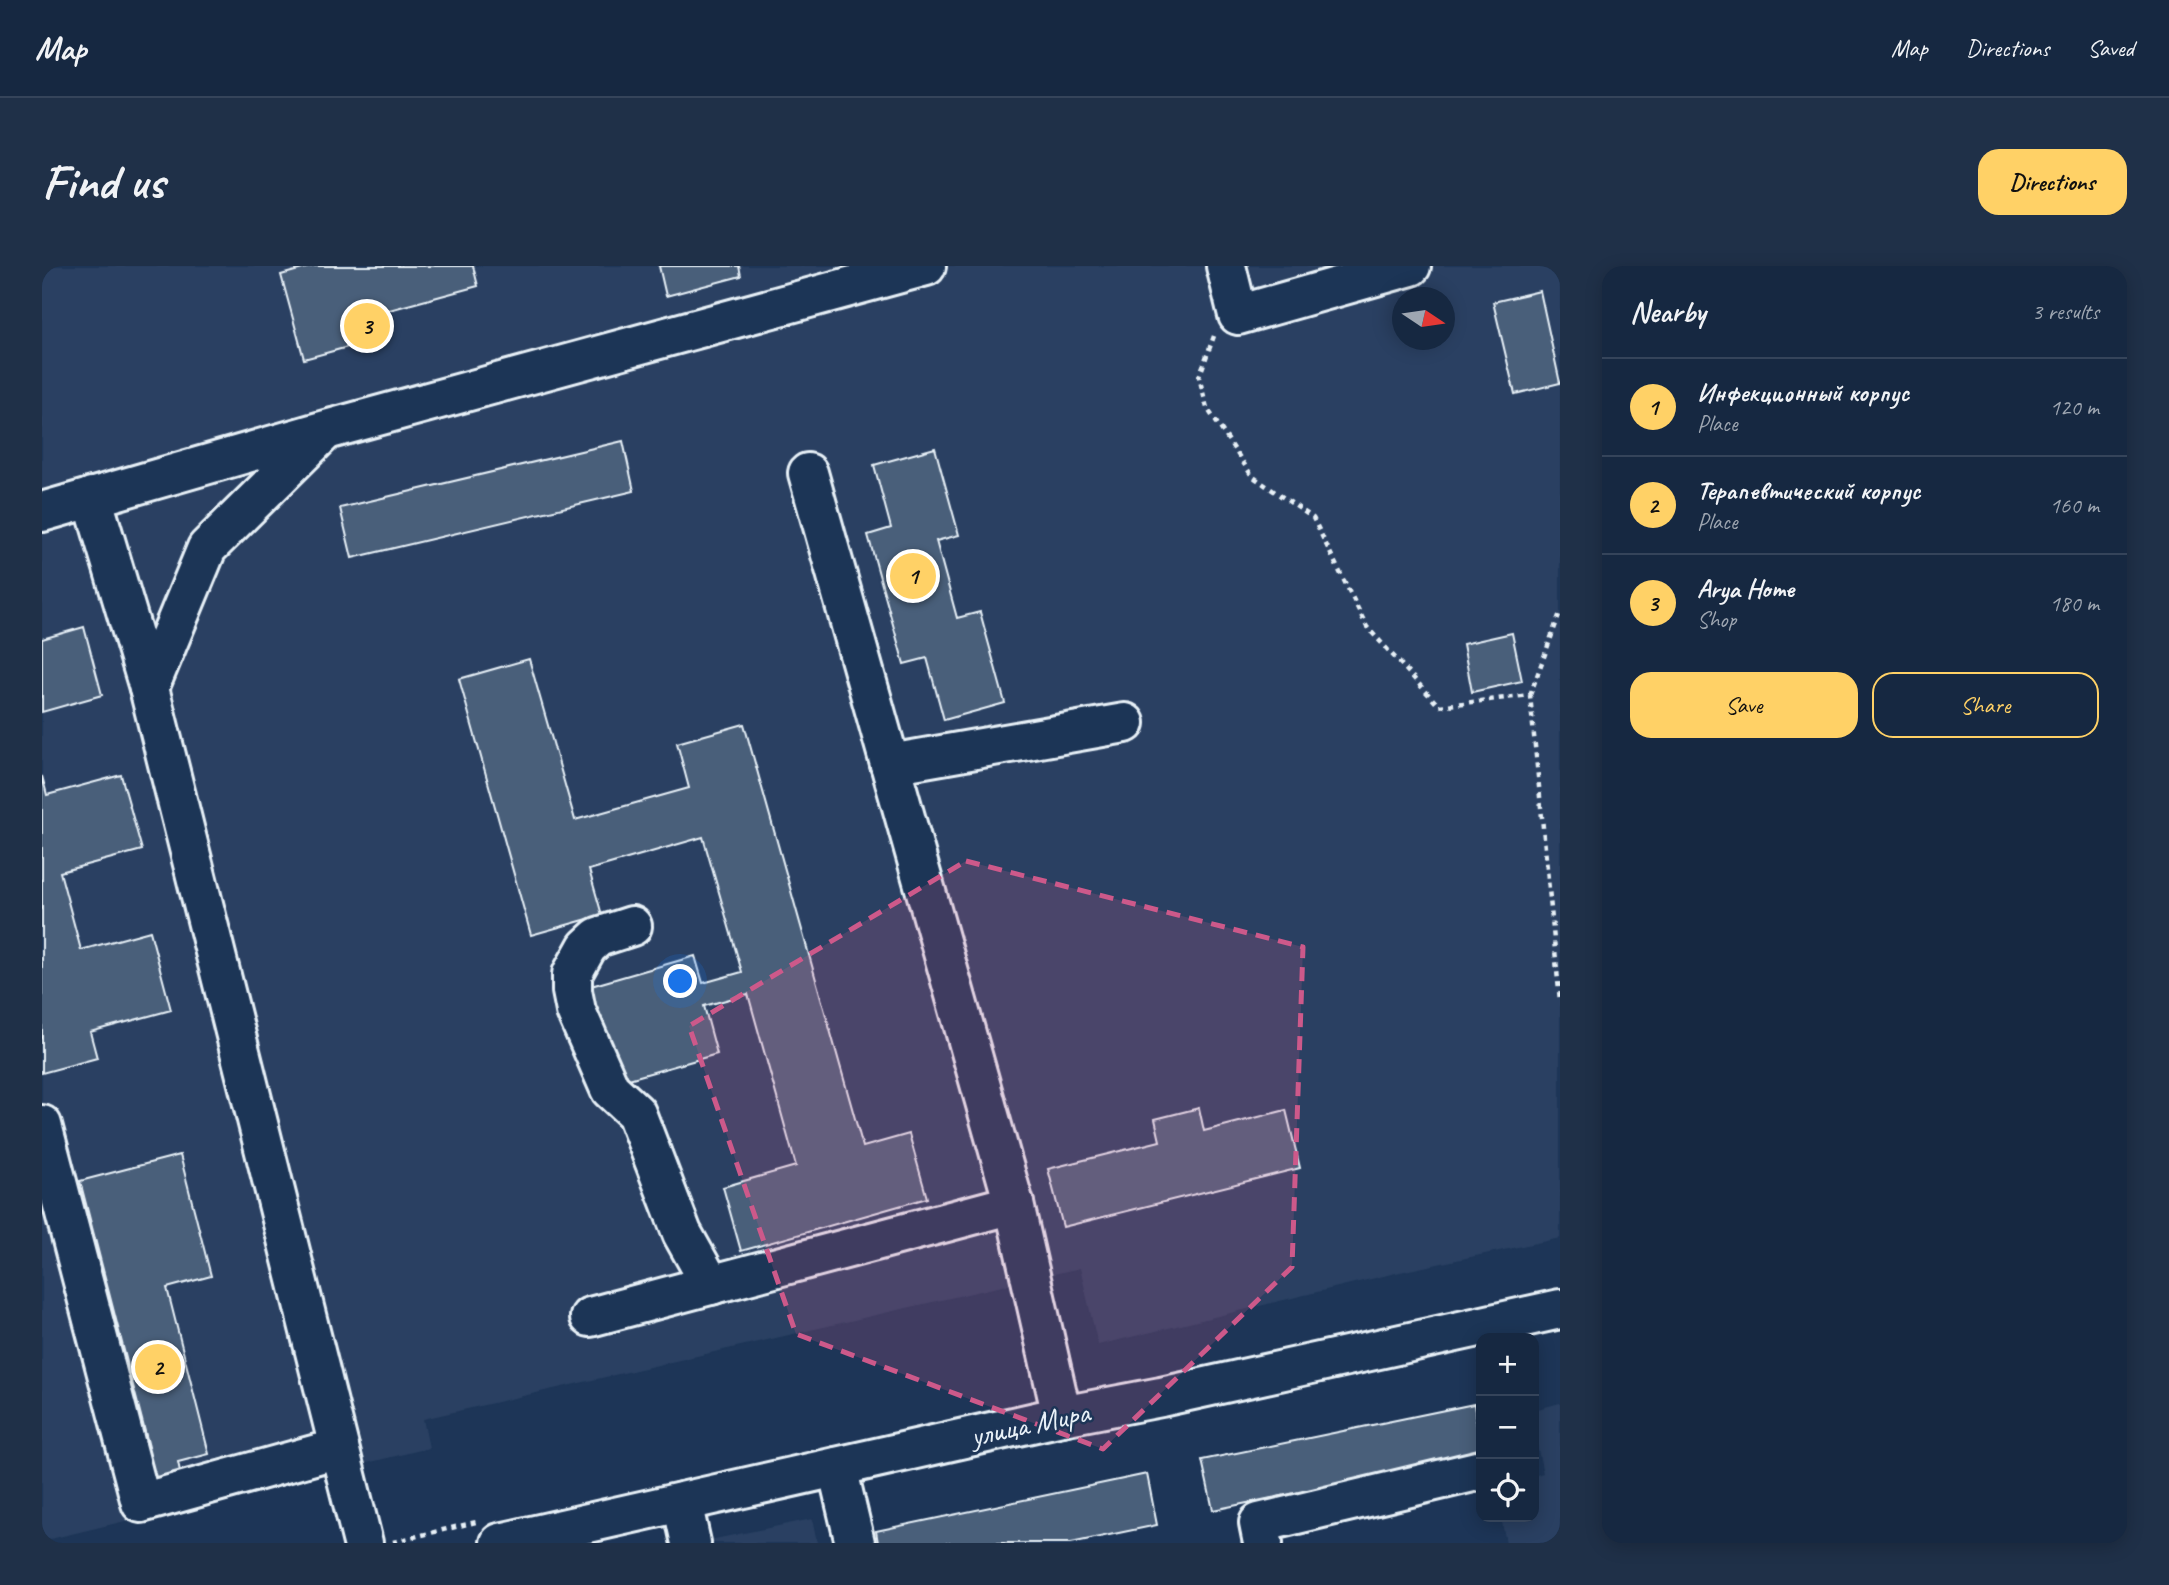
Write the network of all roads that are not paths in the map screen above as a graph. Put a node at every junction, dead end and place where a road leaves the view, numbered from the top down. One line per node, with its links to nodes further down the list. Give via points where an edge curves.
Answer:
1 (926, 266): 4 (street)
2 (1226, 266): 3 (street, via 1238,315)
3 (1411, 266)
4 (326, 430): 6 (street); 8 (street, via 207,548)
5 (808, 473): 10 (street)
6 (92, 497): 7 (street); 8 (street)
7 (42, 512)
8 (149, 688): 18 (street)
9 (1125, 723): 10 (street)
10 (890, 764): 13 (street)
11 (632, 926): 14 (street, via 598,937 587,947 572,974 576,1011 610,1089 636,1113 682,1233)
12 (42, 1125): 18 (street, via 141,1503)
13 (1014, 1204): 14 (street); 17 (street)
14 (710, 1285): 16 (street)
15 (1560, 1309): 17 (street, улица Мира)
16 (590, 1317)
17 (1062, 1416): 19 (street, улица Мира)
18 (339, 1448): 22 (street)
19 (837, 1467): 21 (street, улица Мира); 25 (street)
20 (1476, 1471): 26 (street, via 1259,1523)
21 (682, 1502): 23 (street, улица Мира); 24 (street)
22 (363, 1543)
23 (500, 1543)
24 (691, 1543)
25 (855, 1543)
26 (1263, 1543)

